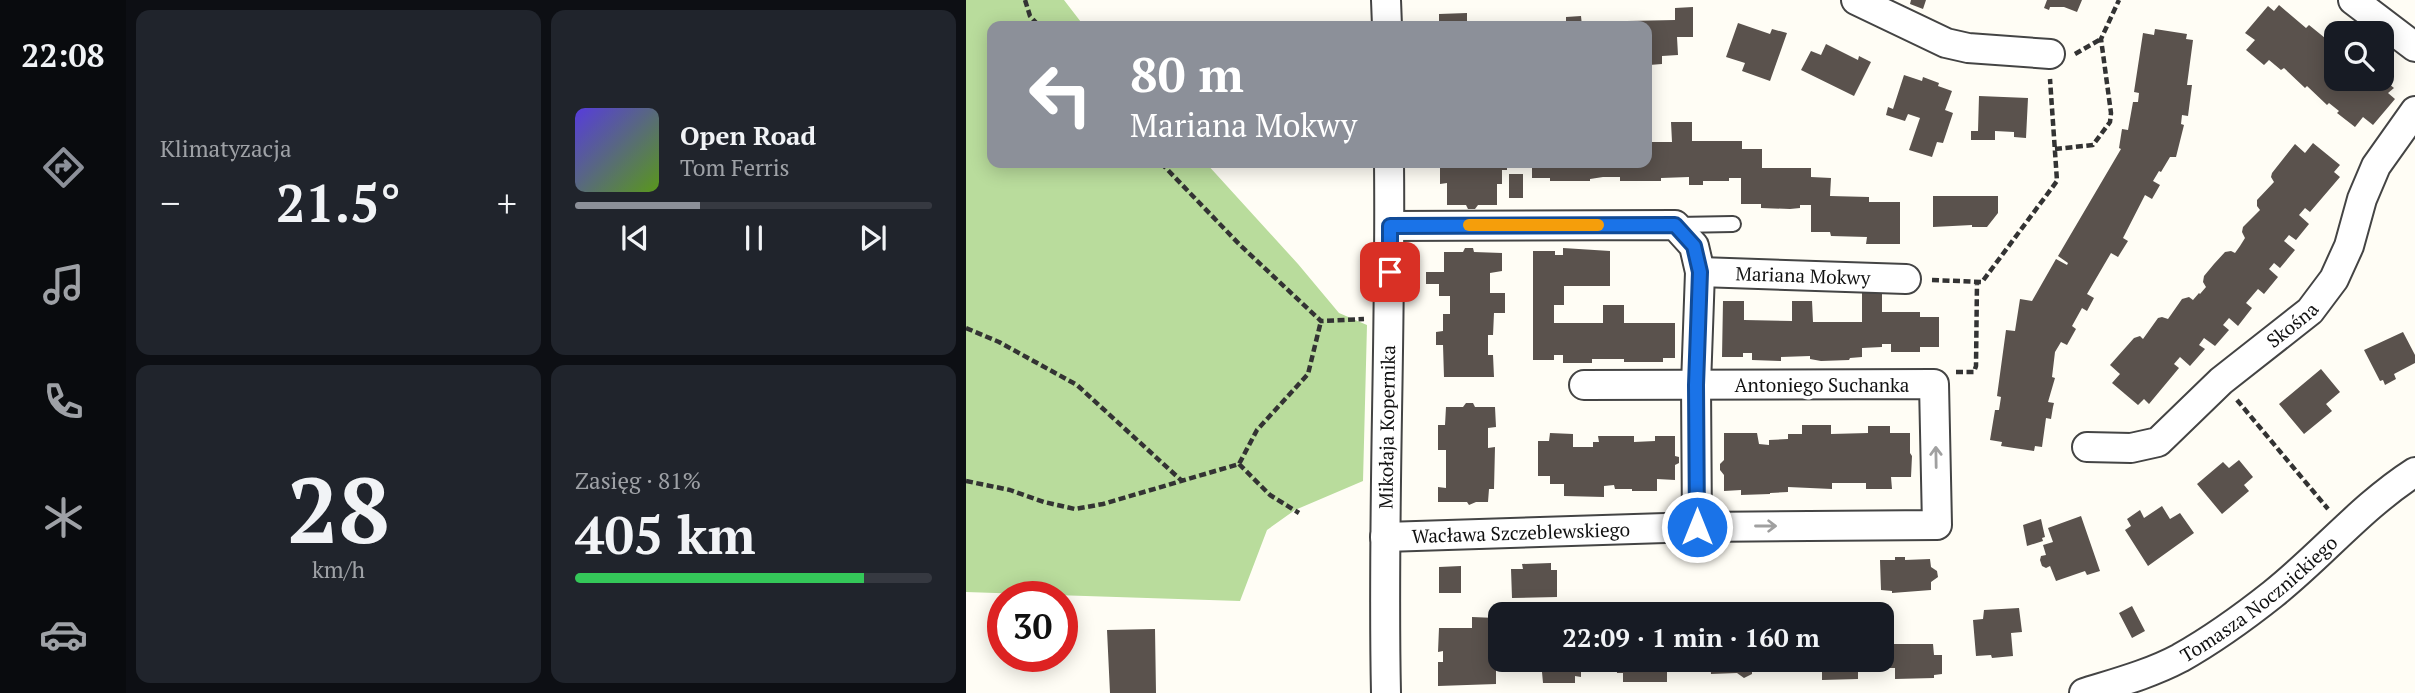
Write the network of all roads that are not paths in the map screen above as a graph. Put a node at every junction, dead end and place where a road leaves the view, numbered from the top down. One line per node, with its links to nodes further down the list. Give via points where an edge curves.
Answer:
1 (1386, 0): 4 (street)
2 (1856, 0): 6 (street, via 1946,43)
3 (2353, 0): 5 (street)
4 (1387, 21)
5 (2415, 47)
6 (2058, 59)
7 (2415, 111): 17 (street, Skośna, via 2376,166 2334,279 2310,311 2221,381 2158,442 2132,447)
8 (1389, 168): 11 (street, Mikołaja Kopernika)
9 (1733, 224): 10 (lane)
10 (1675, 225): 11 (street); 12 (street, via 1694,246)
11 (1390, 226): 20 (street, Mikołaja Kopernika)
12 (1700, 272): 13 (street, Mariana Mokwy); 16 (street)
13 (1906, 279)
14 (1934, 384): 16 (street, Antoniego Suchanka); 19 (street, Wacława Szczeblewskiego, one-way to 14, via 1937,525)
15 (1584, 385): 16 (street, Antoniego Suchanka)
16 (1696, 385): 19 (street)
17 (2087, 446)
18 (2415, 472): 22 (street, Tomasza Nocznickiego, via 2393,485 2274,593 2222,632 2178,659)
19 (1697, 527): 20 (street, Wacława Szczeblewskiego)
20 (1385, 537): 21 (street, Mikołaja Kopernika)
21 (1386, 693)
22 (2084, 693)

